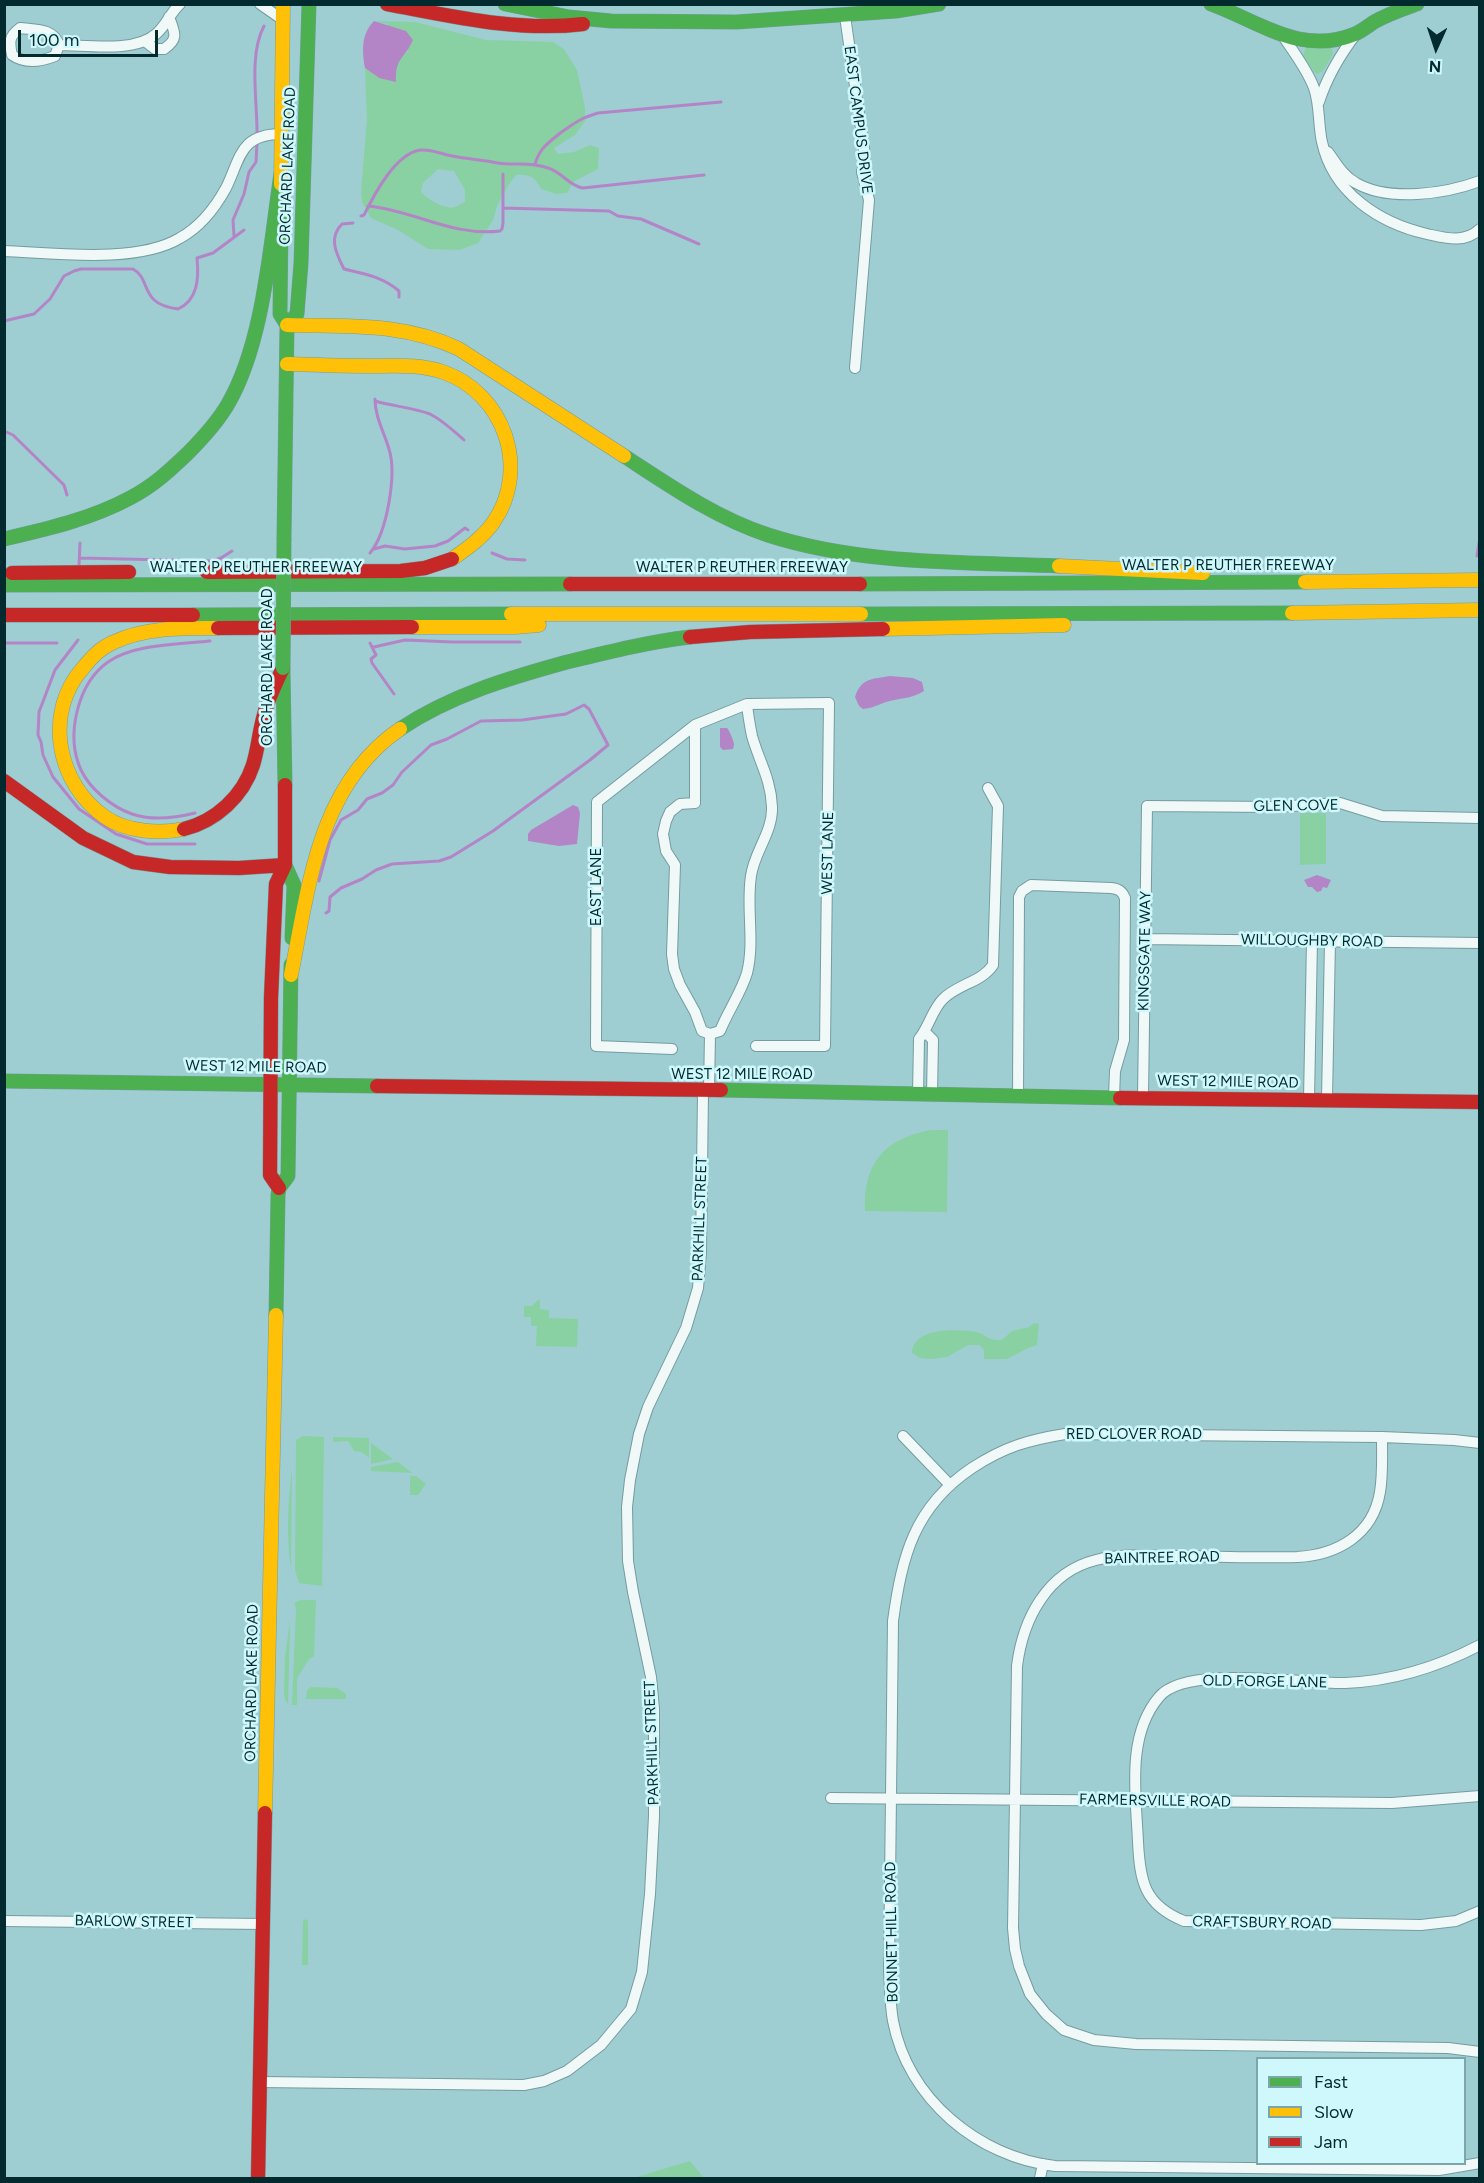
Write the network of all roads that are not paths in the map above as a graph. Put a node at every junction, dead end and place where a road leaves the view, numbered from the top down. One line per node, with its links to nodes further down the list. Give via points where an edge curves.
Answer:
1 (180, 4): 11 (street)
2 (260, 4): 12 (street)
3 (283, 4): 12 (main road, ORCHARD LAKE ROAD)
4 (309, 4): 22 (main road, ORCHARD LAKE ROAD)
5 (387, 4): 13 (main road, via 495,24 566,26)
6 (505, 4): 13 (main road)
7 (939, 4): 10 (main road)
8 (1211, 4): 15 (main road)
9 (1417, 4): 14 (main road)
10 (844, 16): 13 (main road, via 737,22); 29 (street, EAST CAMPUS DRIVE, via 865,156 862,172 869,200)
11 (169, 17): 16 (street); 16 (street, via 175,35 172,43 155,49)
12 (283, 20): 19 (main road, ORCHARD LAKE ROAD)
13 (611, 21)
14 (1356, 34): 15 (main road, via 1318,42); 18 (street, via 1329,75)
15 (1283, 36): 18 (street, via 1310,77)
16 (146, 42): 17 (street, via 132,46)
17 (59, 45): 17 (street, via 47,31 20,28 9,42 12,55 21,62 55,56)
18 (1318, 106): 20 (street)
19 (282, 134): 21 (main road, ORCHARD LAKE ROAD); 26 (street, via 266,134 249,142 210,212 191,231 165,245 129,253)
20 (1323, 144): 24 (street, via 1348,177 1373,189 1429,193); 25 (street, via 1337,180 1385,219 1453,239 1470,236)
21 (281, 159): 22 (main road, via 293,173 298,172); 23 (main road, ORCHARD LAKE ROAD)
22 (305, 159): 27 (main road, ORCHARD LAKE ROAD, via 297,314)
23 (281, 174): 27 (main road, ORCHARD LAKE ROAD, via 280,314); 30 (main road, via 257,320 247,357 235,390 212,429 166,475 131,497 85,517)
24 (1479, 181)
25 (1479, 229)
26 (4, 251)
27 (287, 325): 28 (main road, ORCHARD LAKE ROAD); 33 (main road, via 389,328 435,338 459,349 693,501 742,525 802,544 881,557 1185,571)
28 (287, 364): 31 (main road, via 423,368 452,376 474,390 504,428 511,460 507,496 488,531 461,554 418,570); 39 (main road, ORCHARD LAKE ROAD, bridge)
29 (855, 368)
30 (4, 539)
31 (4, 573)
32 (1479, 580): 33 (main road, WALTER P REUTHER FREEWAY)
33 (1270, 583): 34 (main road, WALTER P REUTHER FREEWAY)
34 (4, 585)
35 (1479, 610): 36 (main road)
36 (1285, 612): 37 (main road); 52 (main road, via 1092,625 754,632 689,637 604,652 460,695 421,714 387,739 343,790 322,831 309,873)
37 (655, 614): 38 (main road); 39 (main road, via 515,627 179,628 145,632 98,651 81,669 63,699 58,744 72,785 96,812 125,828 156,833 187,829 213,818 248,780 264,717)
38 (4, 615)
39 (283, 668): 47 (main road, ORCHARD LAKE ROAD)
40 (747, 704): 41 (street, WEST LANE); 53 (street, via 753,738 769,781 772,815 751,876 747,972 720,1031); 54 (street, WEST LANE, via 830,703 825,1046)
41 (720, 714): 42 (street, EAST LANE)
42 (695, 725): 53 (street, via 695,803 680,804 670,812 663,834 666,851 675,866 674,969 702,1031); 55 (street, EAST LANE, via 597,802 596,1046)
43 (4, 782): 47 (main road, via 41,810 134,862 160,867 257,869)
44 (988, 788): 60 (street, via 998,806 993,965 984,975 944,998 919,1039)
45 (1147, 806): 46 (street, GLEN COVE, via 1340,803 1382,816); 48 (street, KINGSGATE WAY)
46 (1479, 818)
47 (285, 865): 52 (main road, ORCHARD LAKE ROAD, via 294,885); 57 (main road, ORCHARD LAKE ROAD, via 276,884)
48 (1145, 939): 49 (street, WILLOUGHBY ROAD); 63 (street, KINGSGATE WAY)
49 (1312, 941): 50 (street, WILLOUGHBY ROAD); 64 (street)
50 (1330, 941): 51 (street, WILLOUGHBY ROAD); 65 (street)
51 (1479, 943)
52 (291, 975): 58 (main road, ORCHARD LAKE ROAD)
53 (710, 1034): 59 (street, PARKHILL STREET)
54 (756, 1046)
55 (672, 1048)
56 (4, 1080): 57 (main road, WEST 12 MILE ROAD)
57 (270, 1083): 58 (main road, WEST 12 MILE ROAD); 67 (main road, ORCHARD LAKE ROAD, via 270,1175)
58 (289, 1084): 59 (main road, WEST 12 MILE ROAD); 67 (main road, ORCHARD LAKE ROAD, via 288,1176)
59 (706, 1091): 60 (main road, WEST 12 MILE ROAD); 82 (street, PARKHILL STREET, via 698,1288 686,1328 648,1407 630,1480 628,1561 654,1708 650,1894 642,1972 631,2009 582,2062 524,2085)
60 (925, 1095): 61 (main road, WEST 12 MILE ROAD)
61 (1018, 1096): 62 (main road, WEST 12 MILE ROAD); 62 (street, via 1019,897 1031,885 1119,889 1125,898 1124,1040 1115,1071)
62 (1114, 1097): 63 (main road, WEST 12 MILE ROAD)
63 (1143, 1097): 64 (main road, WEST 12 MILE ROAD)
64 (1309, 1099): 65 (main road, WEST 12 MILE ROAD)
65 (1327, 1099): 66 (main road, WEST 12 MILE ROAD)
66 (1479, 1102)
67 (279, 1188): 80 (main road, ORCHARD LAKE ROAD)
68 (903, 1436): 71 (street)
69 (1382, 1437): 70 (street, RED CLOVER ROAD); 71 (street, RED CLOVER ROAD, via 1065,1434 1013,1445 993,1454); 76 (street, BAINTREE ROAD, via 1382,1481 1376,1510 1357,1537 1344,1545 1315,1556 1097,1559 1063,1575 1050,1587 1026,1624 1019,1647)
70 (1479, 1443)
71 (950, 1485): 75 (street, RED CLOVER ROAD, via 934,1502 902,1567 893,1622)
72 (1479, 1645): 77 (street, OLD FORGE LANE, via 1426,1669 1377,1679 1346,1683 1223,1679 1190,1681 1171,1687 1149,1710 1142,1728 1137,1746)
73 (1479, 1796): 77 (street, FARMERSVILLE ROAD, via 1392,1803)
74 (831, 1798): 75 (street, FARMERSVILLE ROAD)
75 (891, 1798): 76 (street, FARMERSVILLE ROAD); 84 (street, BONNET HILL ROAD, via 889,1970 893,2021 905,2058 923,2090 951,2121 987,2146)
76 (1015, 1800): 77 (street, FARMERSVILLE ROAD); 81 (street, BAINTREE ROAD, via 1015,1948 1030,1994 1064,2030 1094,2040 1136,2044 1448,2048)
77 (1136, 1801): 78 (street, CRAFTSBURY ROAD, via 1140,1871 1149,1896 1160,1909 1184,1921 1421,1925 1456,1921)
78 (1479, 1911)
79 (4, 1921): 80 (street, BARLOW STREET)
80 (263, 1924): 82 (main road, ORCHARD LAKE ROAD)
81 (1479, 2052)
82 (260, 2082): 85 (main road, ORCHARD LAKE ROAD)
83 (1479, 2163): 84 (street, BONNET HILL ROAD, via 1439,2170)
84 (1043, 2164): 86 (street)
85 (258, 2178)
86 (1040, 2178)

